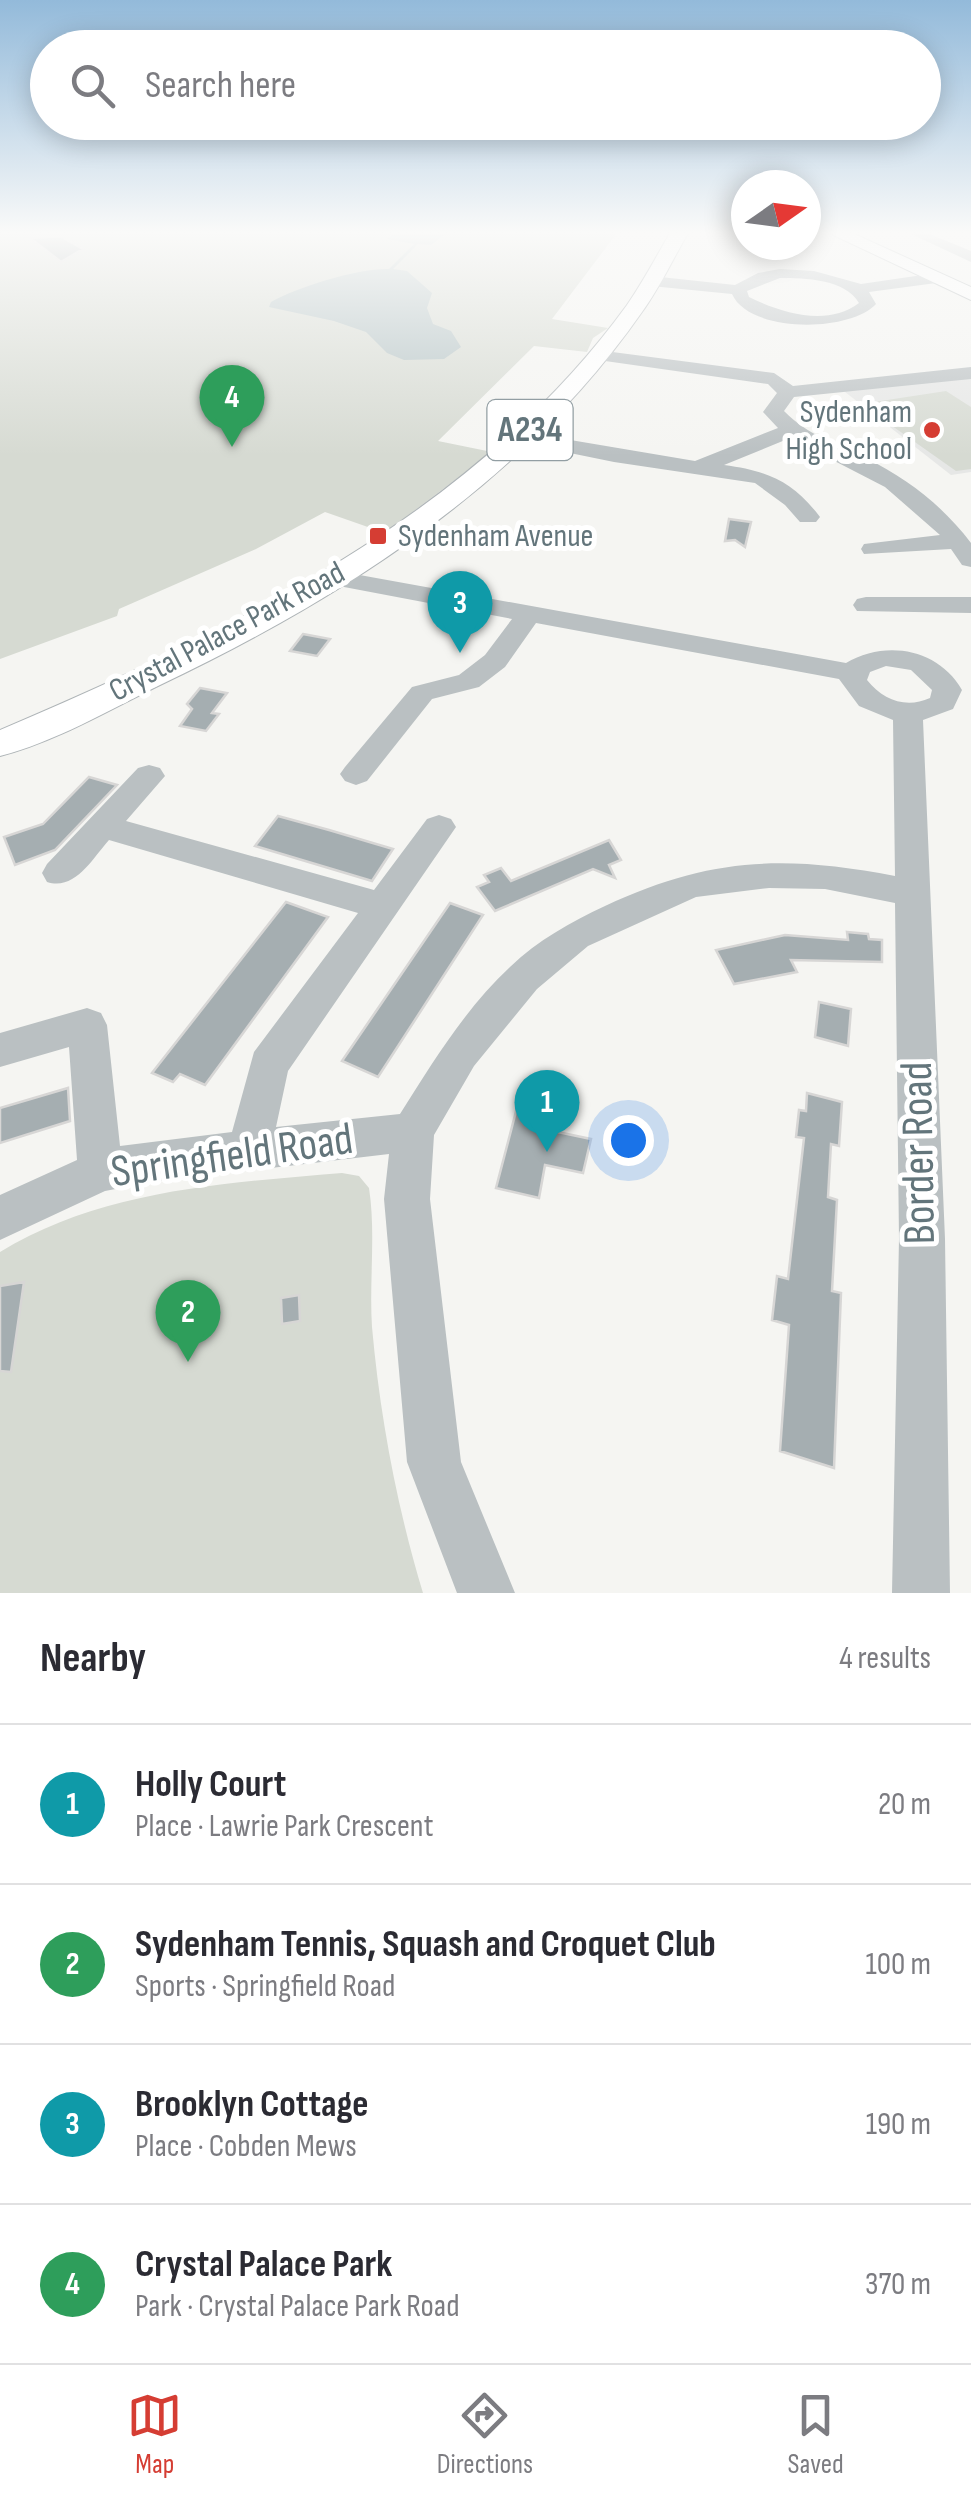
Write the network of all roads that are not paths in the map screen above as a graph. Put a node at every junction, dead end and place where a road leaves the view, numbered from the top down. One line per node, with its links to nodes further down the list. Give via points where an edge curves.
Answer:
1 (636, 307): 4 (main road, Crystal Palace Park Road / A234)
2 (753, 307): 3 (street, via 812,319)
3 (864, 307)
4 (597, 354): 6 (street, via 758,374); 8 (main road, Crystal Palace Park Road / A234)
5 (971, 373): 6 (street)
6 (788, 392): 7 (street, via 774,412)
7 (789, 432): 9 (street); 12 (street, via 930,506)
8 (522, 438): 9 (street); 13 (main road, Crystal Palace Park Road / A234, via 422,521)
9 (700, 467): 10 (street, via 760,477 800,509)
10 (824, 496)
11 (872, 549): 12 (street)
12 (964, 550)
13 (332, 578): 16 (street); 20 (main road, Crystal Palace Park Road / A234, via 141,684)
14 (866, 605): 15 (street)
15 (971, 605)
16 (528, 616): 17 (street); 21 (street, via 495,660 468,680 422,694)
17 (854, 673): 18 (street, via 873,659 908,660); 19 (street, via 862,695)
18 (959, 692): 19 (street, via 936,708)
19 (908, 712): 26 (street, Border Road)
20 (0, 744)
21 (356, 774)
22 (149, 776): 23 (street)
23 (102, 826): 25 (street); 27 (street)
24 (439, 827): 27 (street)
25 (59, 872)
26 (912, 893): 29 (street, via 824,876 769,875 696,884 627,910 575,936 523,978 460,1054); 34 (street, Border Road, via 922,1239)
27 (382, 906): 30 (street, via 269,1065)
28 (0, 1050): 31 (street, via 87,1025)
29 (414, 1132): 30 (street, Springfield Road); 33 (street, via 407,1199 411,1266 434,1462)
30 (248, 1150): 31 (street, Springfield Road)
31 (100, 1172): 32 (street, Springfield Road)
32 (0, 1218)
33 (486, 1593)
34 (921, 1593)

